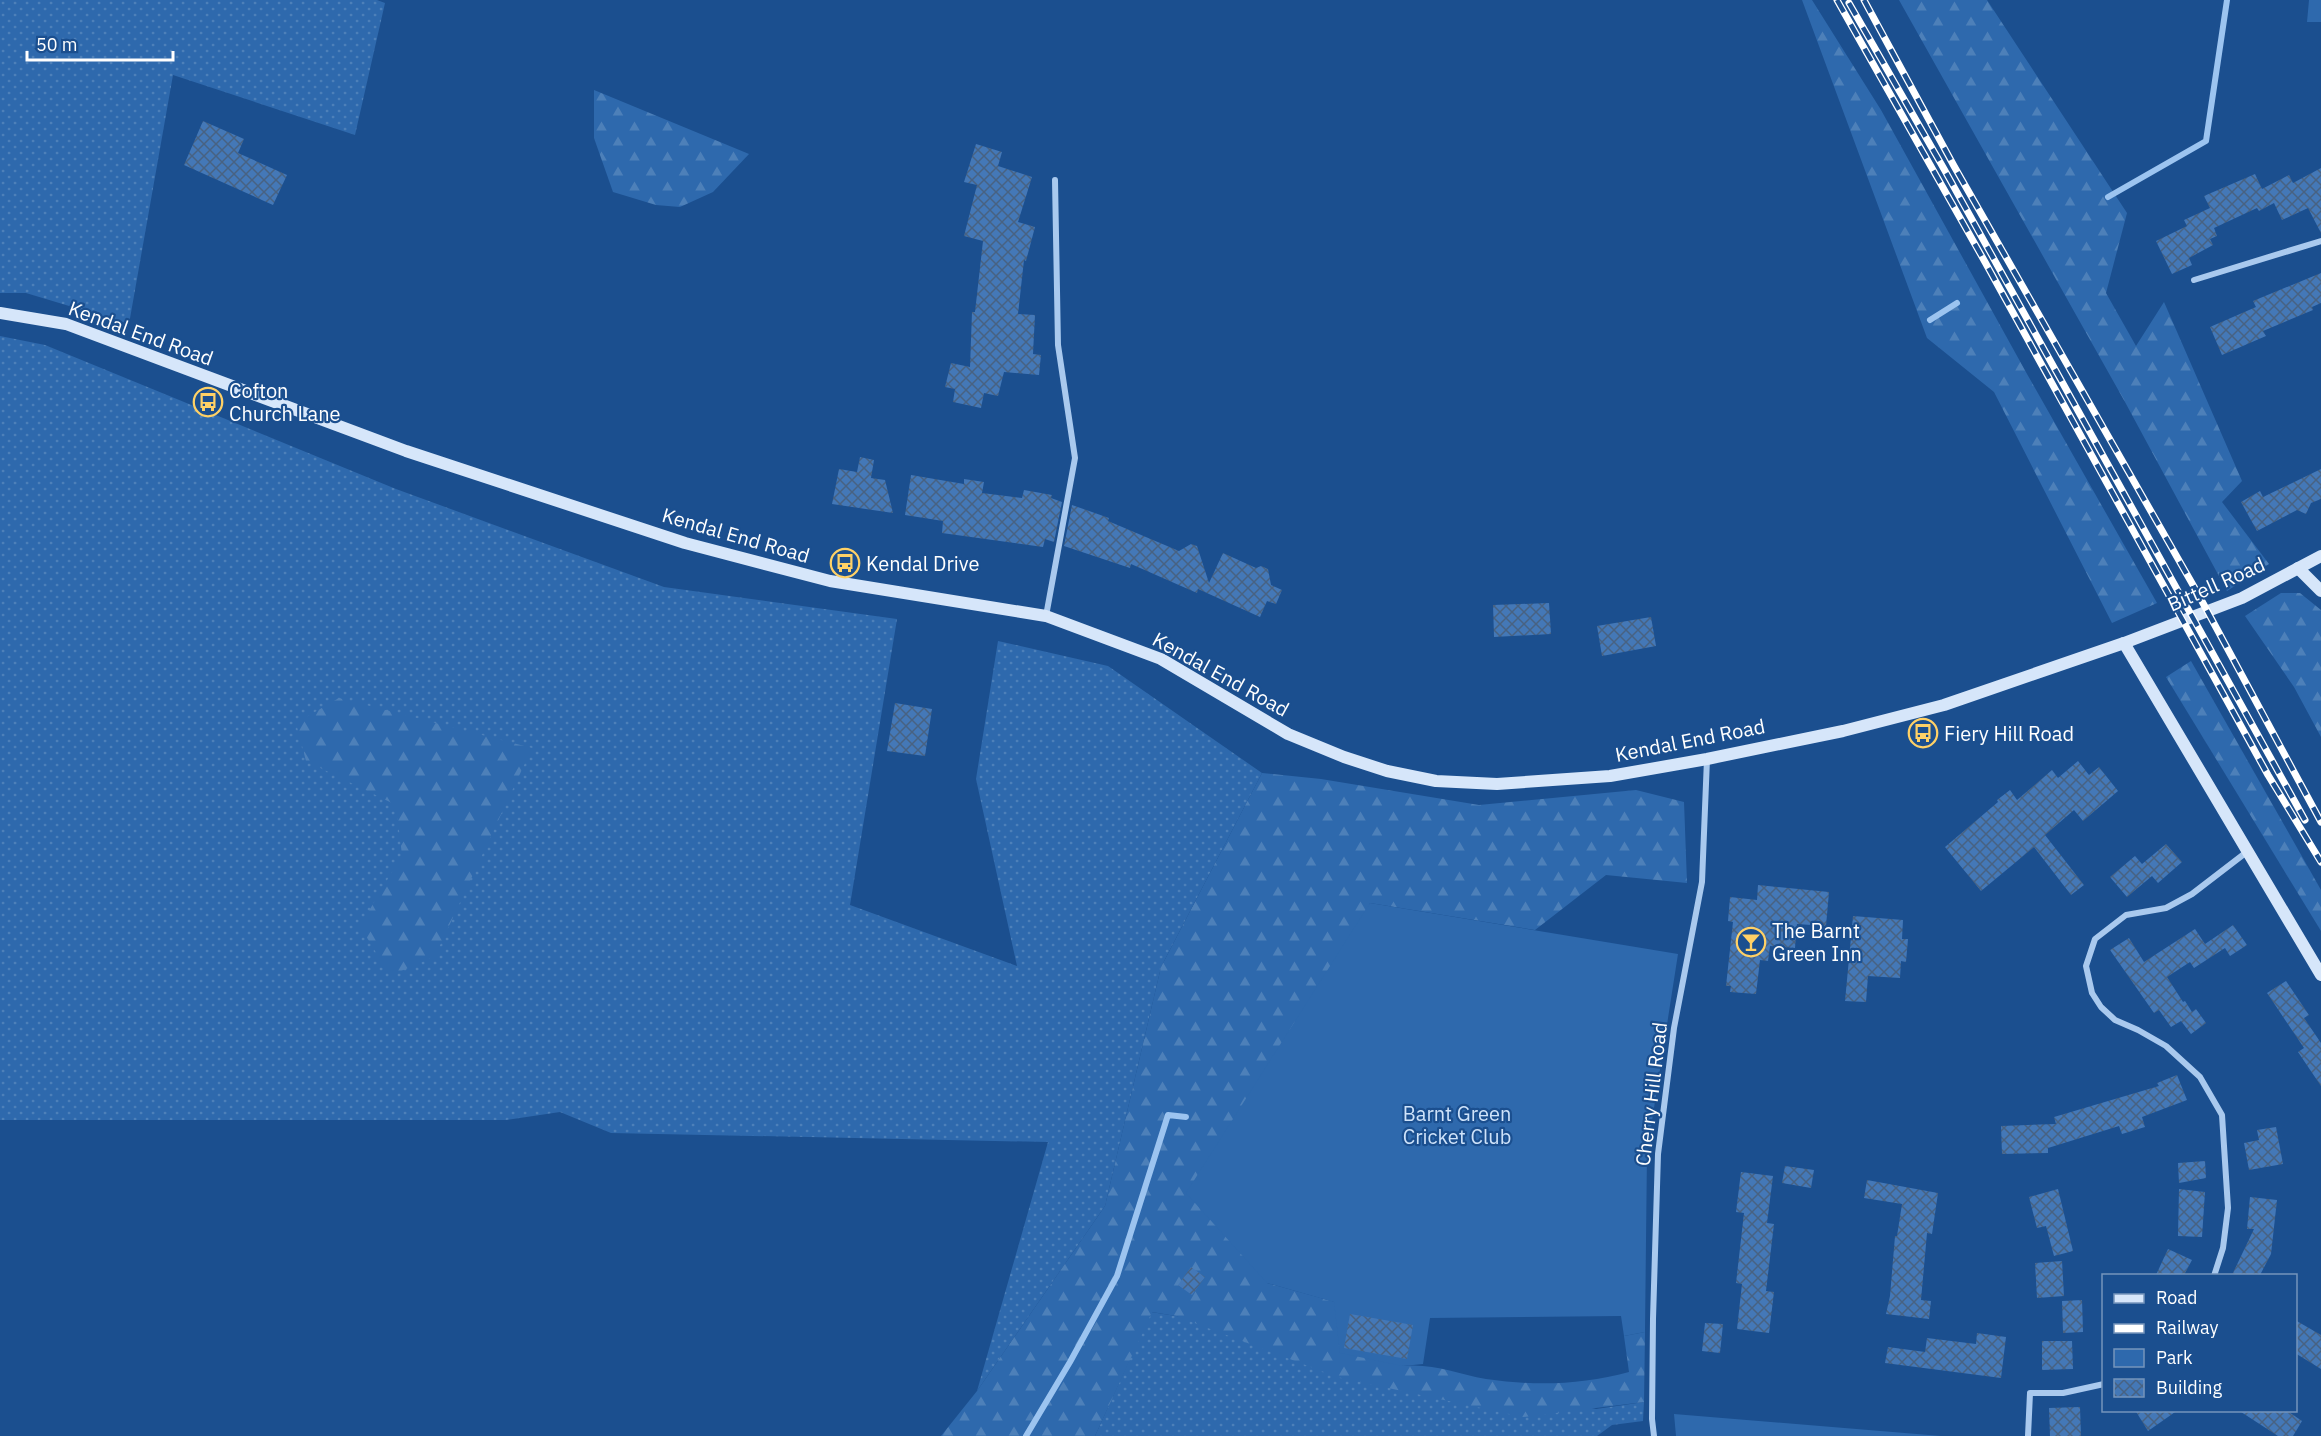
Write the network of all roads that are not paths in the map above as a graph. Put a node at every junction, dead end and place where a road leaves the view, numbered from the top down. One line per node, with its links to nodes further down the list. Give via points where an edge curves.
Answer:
1 (1055, 180): 8 (street, via 1058,345 1074,458)
2 (2321, 241): 3 (street)
3 (2194, 280)
4 (0, 313): 8 (main road, Kendal End Road, via 66,324 406,451 685,543 830,581)
5 (2321, 556): 6 (main road, Bittell Road)
6 (2298, 567): 7 (main road); 9 (main road, Bittell Road, via 2242,598)
7 (2321, 591)
8 (1046, 616): 10 (main road, Kendal End Road, via 1161,659 1287,734 1387,771 1436,781 1497,784 1610,776)
9 (2124, 643): 10 (main road, Kendal End Road, via 1944,705); 11 (main road)
10 (1707, 759): 15 (street, Cherry Hill Road, via 1702,882 1674,1028 1658,1154)
11 (2248, 851): 12 (main road); 13 (street, via 2192,894 2166,908 2126,915 2095,939 2086,966 2092,993 2101,1007 2115,1020 2166,1046 2200,1077 2222,1115 2228,1208 2223,1248)
12 (2321, 975)
13 (2214, 1274)
14 (2102, 1384): 16 (street, via 2062,1393 2030,1394)
15 (1654, 1436)
16 (2028, 1436)

